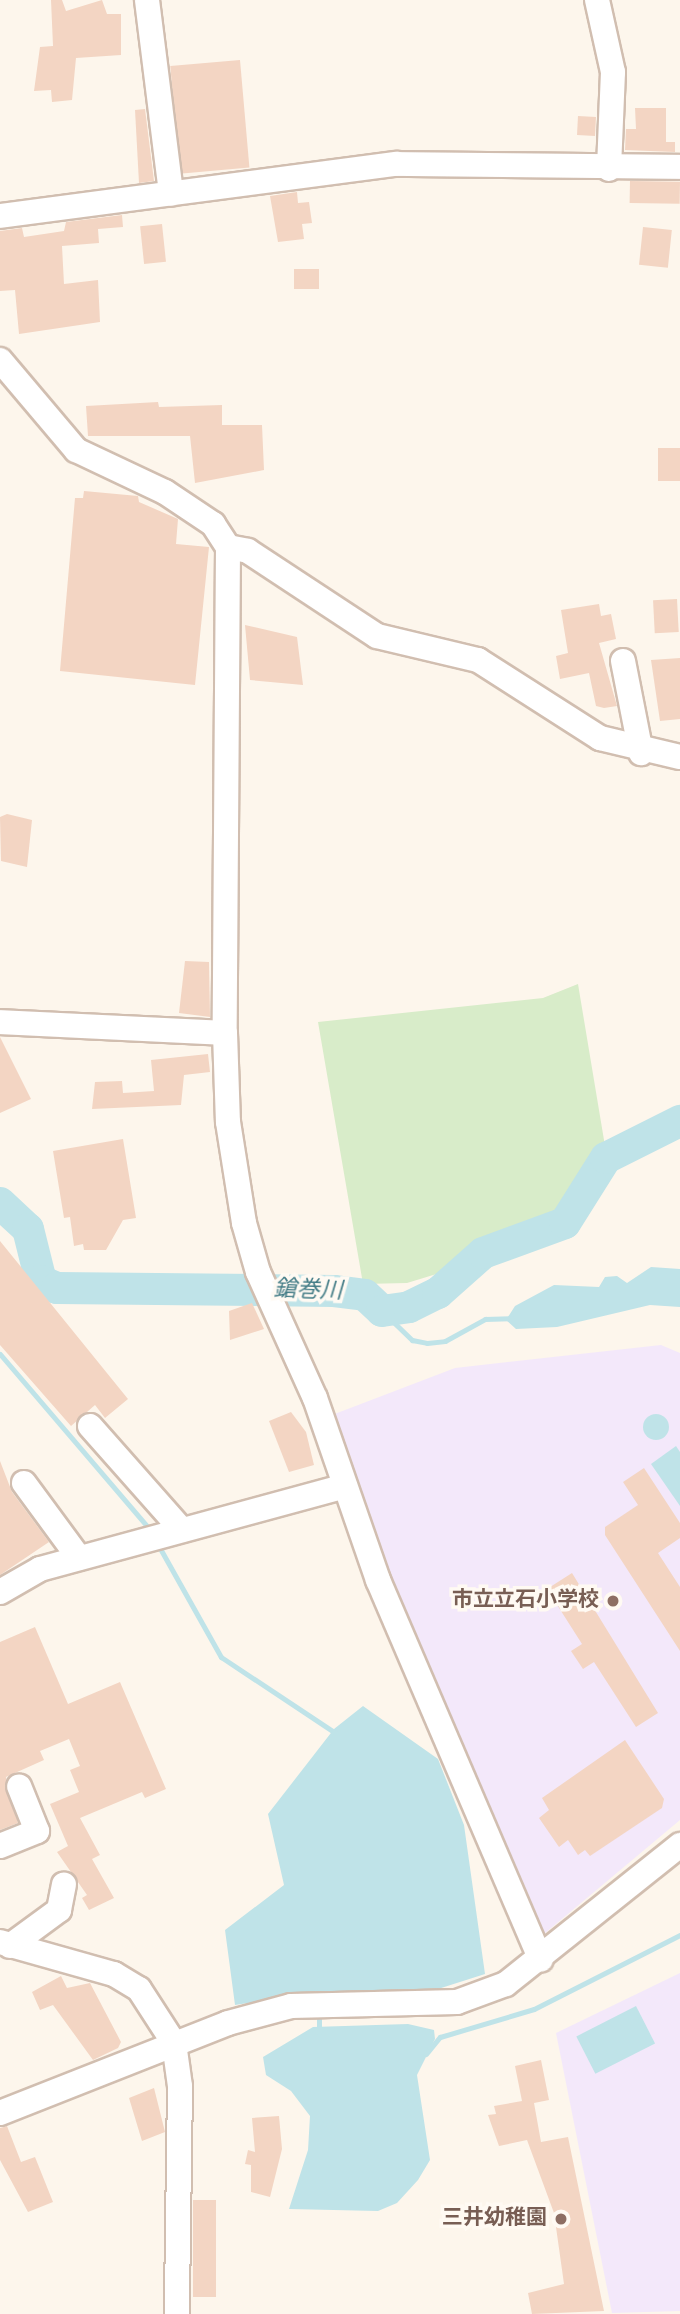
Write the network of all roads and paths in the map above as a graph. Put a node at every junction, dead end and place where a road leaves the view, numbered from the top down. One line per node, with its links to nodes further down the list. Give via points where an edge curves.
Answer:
1 (147, 0): 5 (street)
2 (597, 0): 4 (street, via 613,72)
3 (680, 167): 4 (street)
4 (609, 169): 5 (street, via 397,164)
5 (171, 194): 6 (street)
6 (0, 216)
7 (0, 360): 8 (street, via 76,450 165,492 214,524)
8 (228, 547): 10 (street, via 248,551 377,636 501,669 600,738); 13 (street)
9 (623, 661): 10 (street)
10 (641, 753): 11 (street)
11 (680, 757)
12 (0, 1022): 13 (street)
13 (225, 1032): 16 (street, via 228,1122 244,1223 258,1272 315,1398)
14 (90, 1426): 17 (street)
15 (24, 1483): 18 (street)
16 (345, 1486): 17 (street); 25 (street, via 378,1580)
17 (182, 1530): 18 (street)
18 (79, 1558): 19 (street, via 40,1569)
19 (0, 1592)
20 (19, 1786): 22 (street, via 37,1831)
21 (680, 1845): 25 (street)
22 (0, 1846)
23 (64, 1884): 24 (street, via 59,1909)
24 (5, 1944): 26 (street, via 114,1974 139,1989)
25 (541, 1960): 26 (street, via 506,1983 457,2002 291,2006)
26 (174, 2043): 27 (street); 28 (street, via 180,2086)
27 (0, 2113)
28 (177, 2314)

